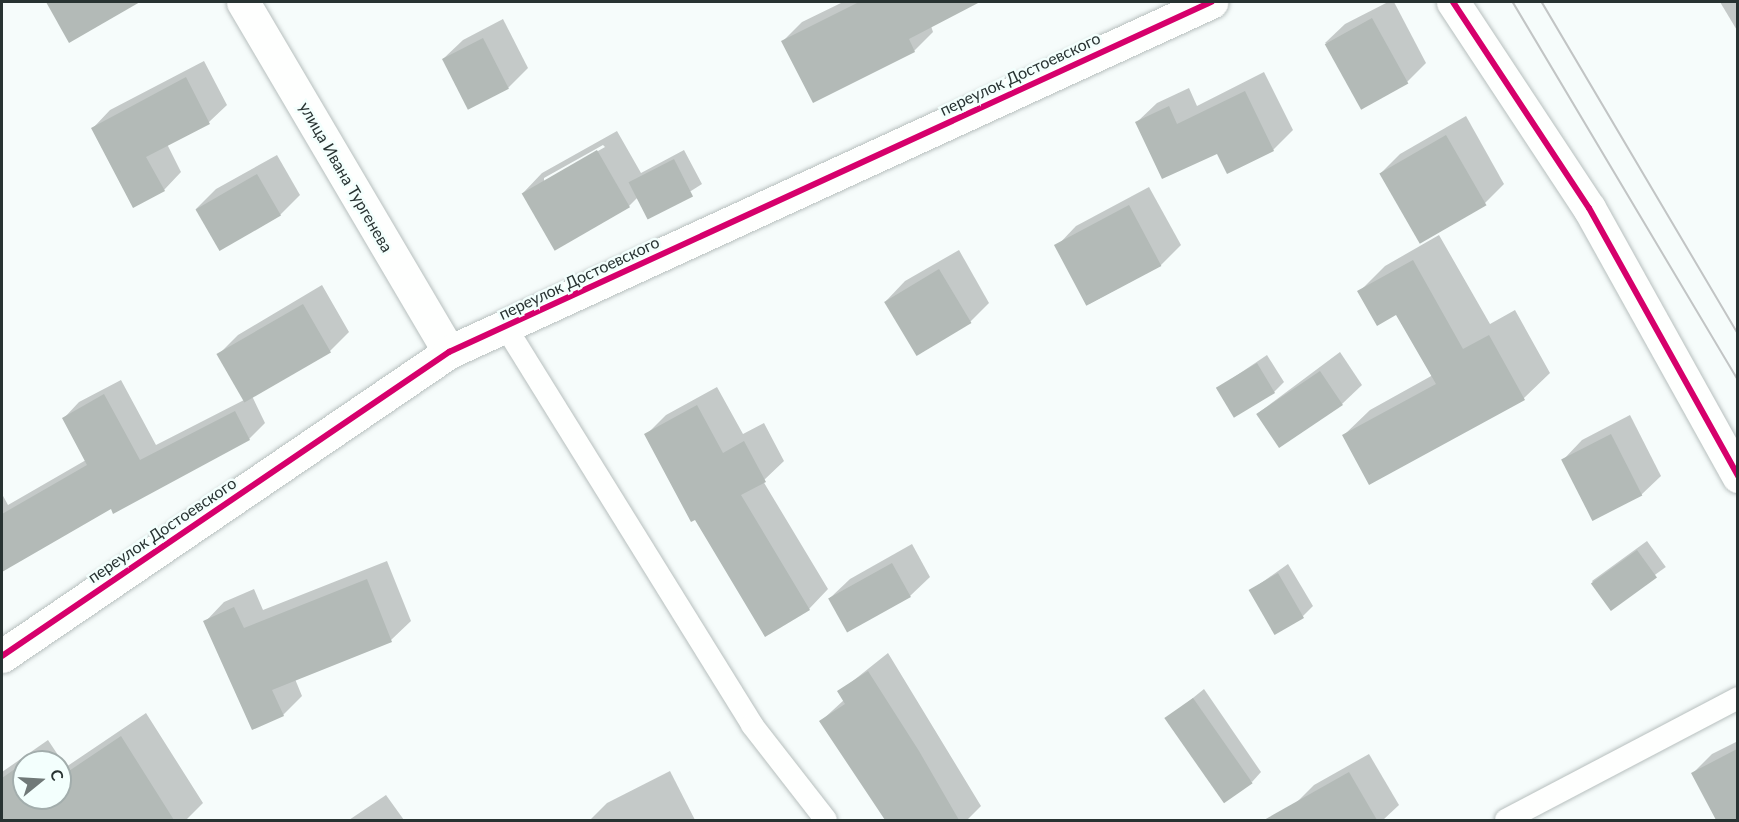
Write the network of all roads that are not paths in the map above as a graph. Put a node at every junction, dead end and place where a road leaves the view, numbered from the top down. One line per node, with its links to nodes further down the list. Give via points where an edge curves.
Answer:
1 (243, 2): 5 (street, улица Ивана Тургенева)
2 (1211, 2): 4 (street, переулок Достоевского)
3 (1454, 2): 6 (street, via 1589,208)
4 (505, 326): 5 (street, переулок Достоевского); 9 (lane, via 753,725)
5 (449, 352): 7 (street, переулок Достоевского)
6 (1737, 476)
7 (2, 656)
8 (1737, 698): 10 (lane)
9 (826, 820)
10 (1506, 820)

